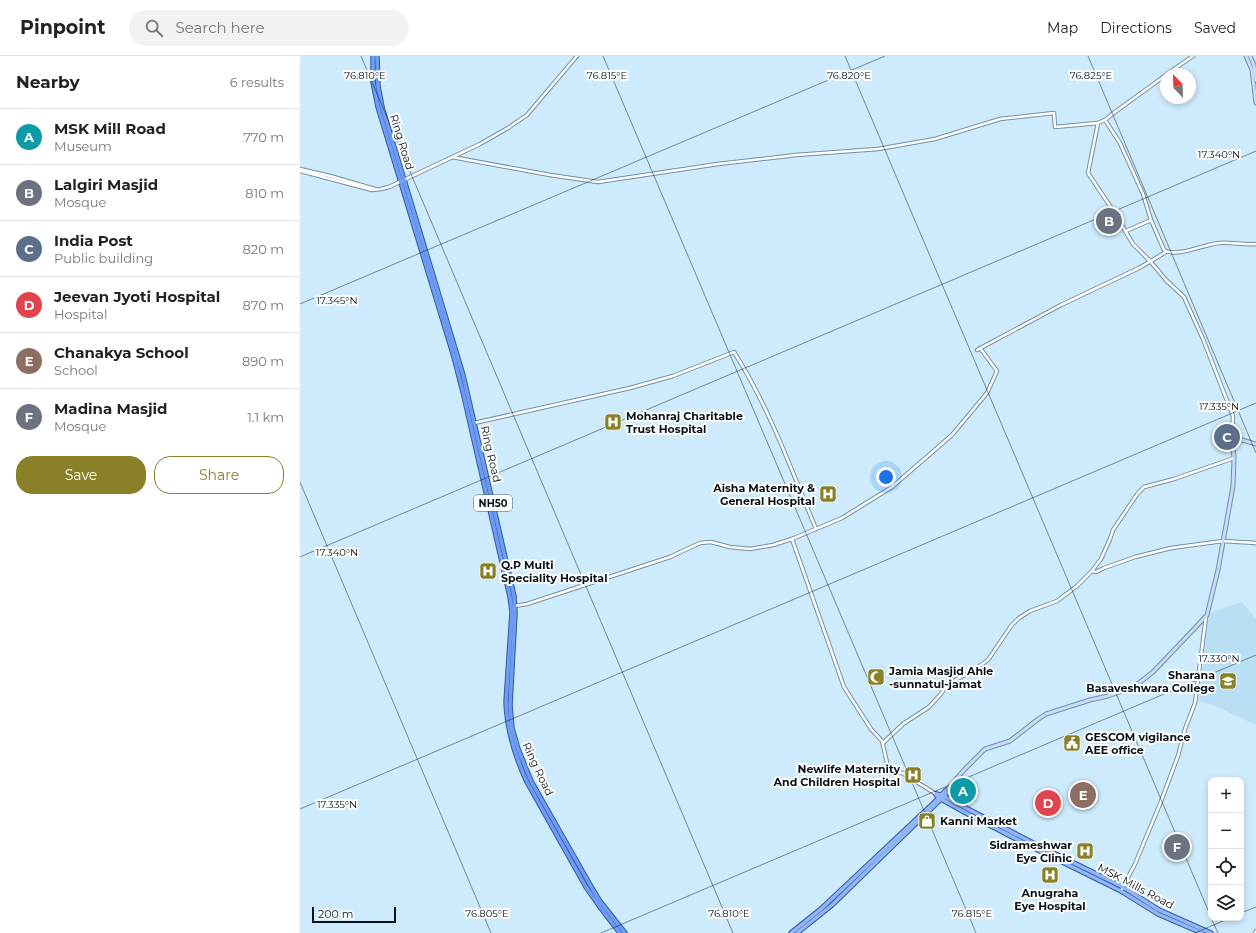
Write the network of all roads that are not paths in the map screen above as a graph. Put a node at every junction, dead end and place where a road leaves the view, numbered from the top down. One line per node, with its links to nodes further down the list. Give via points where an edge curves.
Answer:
1 (373, 56): 15 (highway, Ring Road / NH50, via 375,95)
2 (377, 56): 15 (highway, Ring Road / NH50, via 379,97)
3 (577, 56): 13 (street, via 527,115 507,129)
4 (1193, 56): 7 (street)
5 (1246, 56): 10 (main road, via 1252,70)
6 (1250, 56): 9 (main road)
7 (1175, 68)
8 (1160, 78): 11 (street)
9 (1256, 80)
10 (1256, 103)
11 (1105, 120): 12 (street); 16 (street, via 1120,143 1143,194)
12 (1098, 123): 13 (street, via 1055,127 1054,113 1000,119 935,139 878,149 718,164 598,182); 17 (street, via 1088,174)
13 (452, 157): 15 (street)
14 (300, 170): 15 (street, via 376,190)
15 (402, 180): 21 (highway, Ring Road / NH50, via 456,349); 30 (highway, Ring Road / NH50, via 454,357)
16 (1151, 220): 17 (street); 19 (street)
17 (1126, 231): 20 (street, via 1132,244)
18 (1256, 244): 19 (street, via 1218,243 1190,250)
19 (1167, 252): 20 (street)
20 (1150, 261): 22 (street, via 1184,297 1233,416); 25 (street, via 979,349 997,371 987,393 952,435 892,487 842,518)
21 (474, 423): 25 (street, via 630,388 673,376 734,352 766,409); 30 (highway, Ring Road / NH50, via 507,563)
22 (1232, 436): 23 (main road); 24 (main road)
23 (1256, 444)
24 (1234, 458): 27 (main road, via 1233,486); 29 (street, via 1144,487 1113,530 1101,559)
25 (816, 529): 26 (street)
26 (792, 539): 30 (street, via 750,549 711,542 700,543 670,557 527,604); 32 (street, via 844,687)
27 (1223, 541): 28 (street); 29 (street, via 1171,548 1135,557 1096,572); 31 (main road)
28 (1256, 543)
29 (1092, 571): 32 (street, via 1057,601 1019,618 988,660 948,684 929,707 903,724)
30 (513, 606): 37 (highway, Ring Road / NH50, via 506,702 508,729 515,755 586,887); 38 (highway, Ring Road / NH50, via 510,700 512,728 518,750 531,781 589,883)
31 (1207, 615): 33 (main road, via 1153,672 1139,683 1108,696 1046,714 1010,741 986,749); 36 (street, via 1194,703 1178,756 1135,864)
32 (883, 743): 34 (street, via 888,767)
33 (947, 790): 35 (main road)
34 (936, 794): 35 (main road, MSK Mills Road)
35 (942, 797): 36 (main road, MSK Mills Road, via 1030,846); 39 (main road, via 821,909); 40 (main road, via 832,905)
36 (1122, 889): 41 (main road, MSK Mills Road, via 1158,914); 42 (main road, MSK Mills Road, via 1159,910)
37 (620, 933)
38 (625, 933)
39 (790, 933)
40 (797, 933)
41 (1202, 933)
42 (1211, 933)

